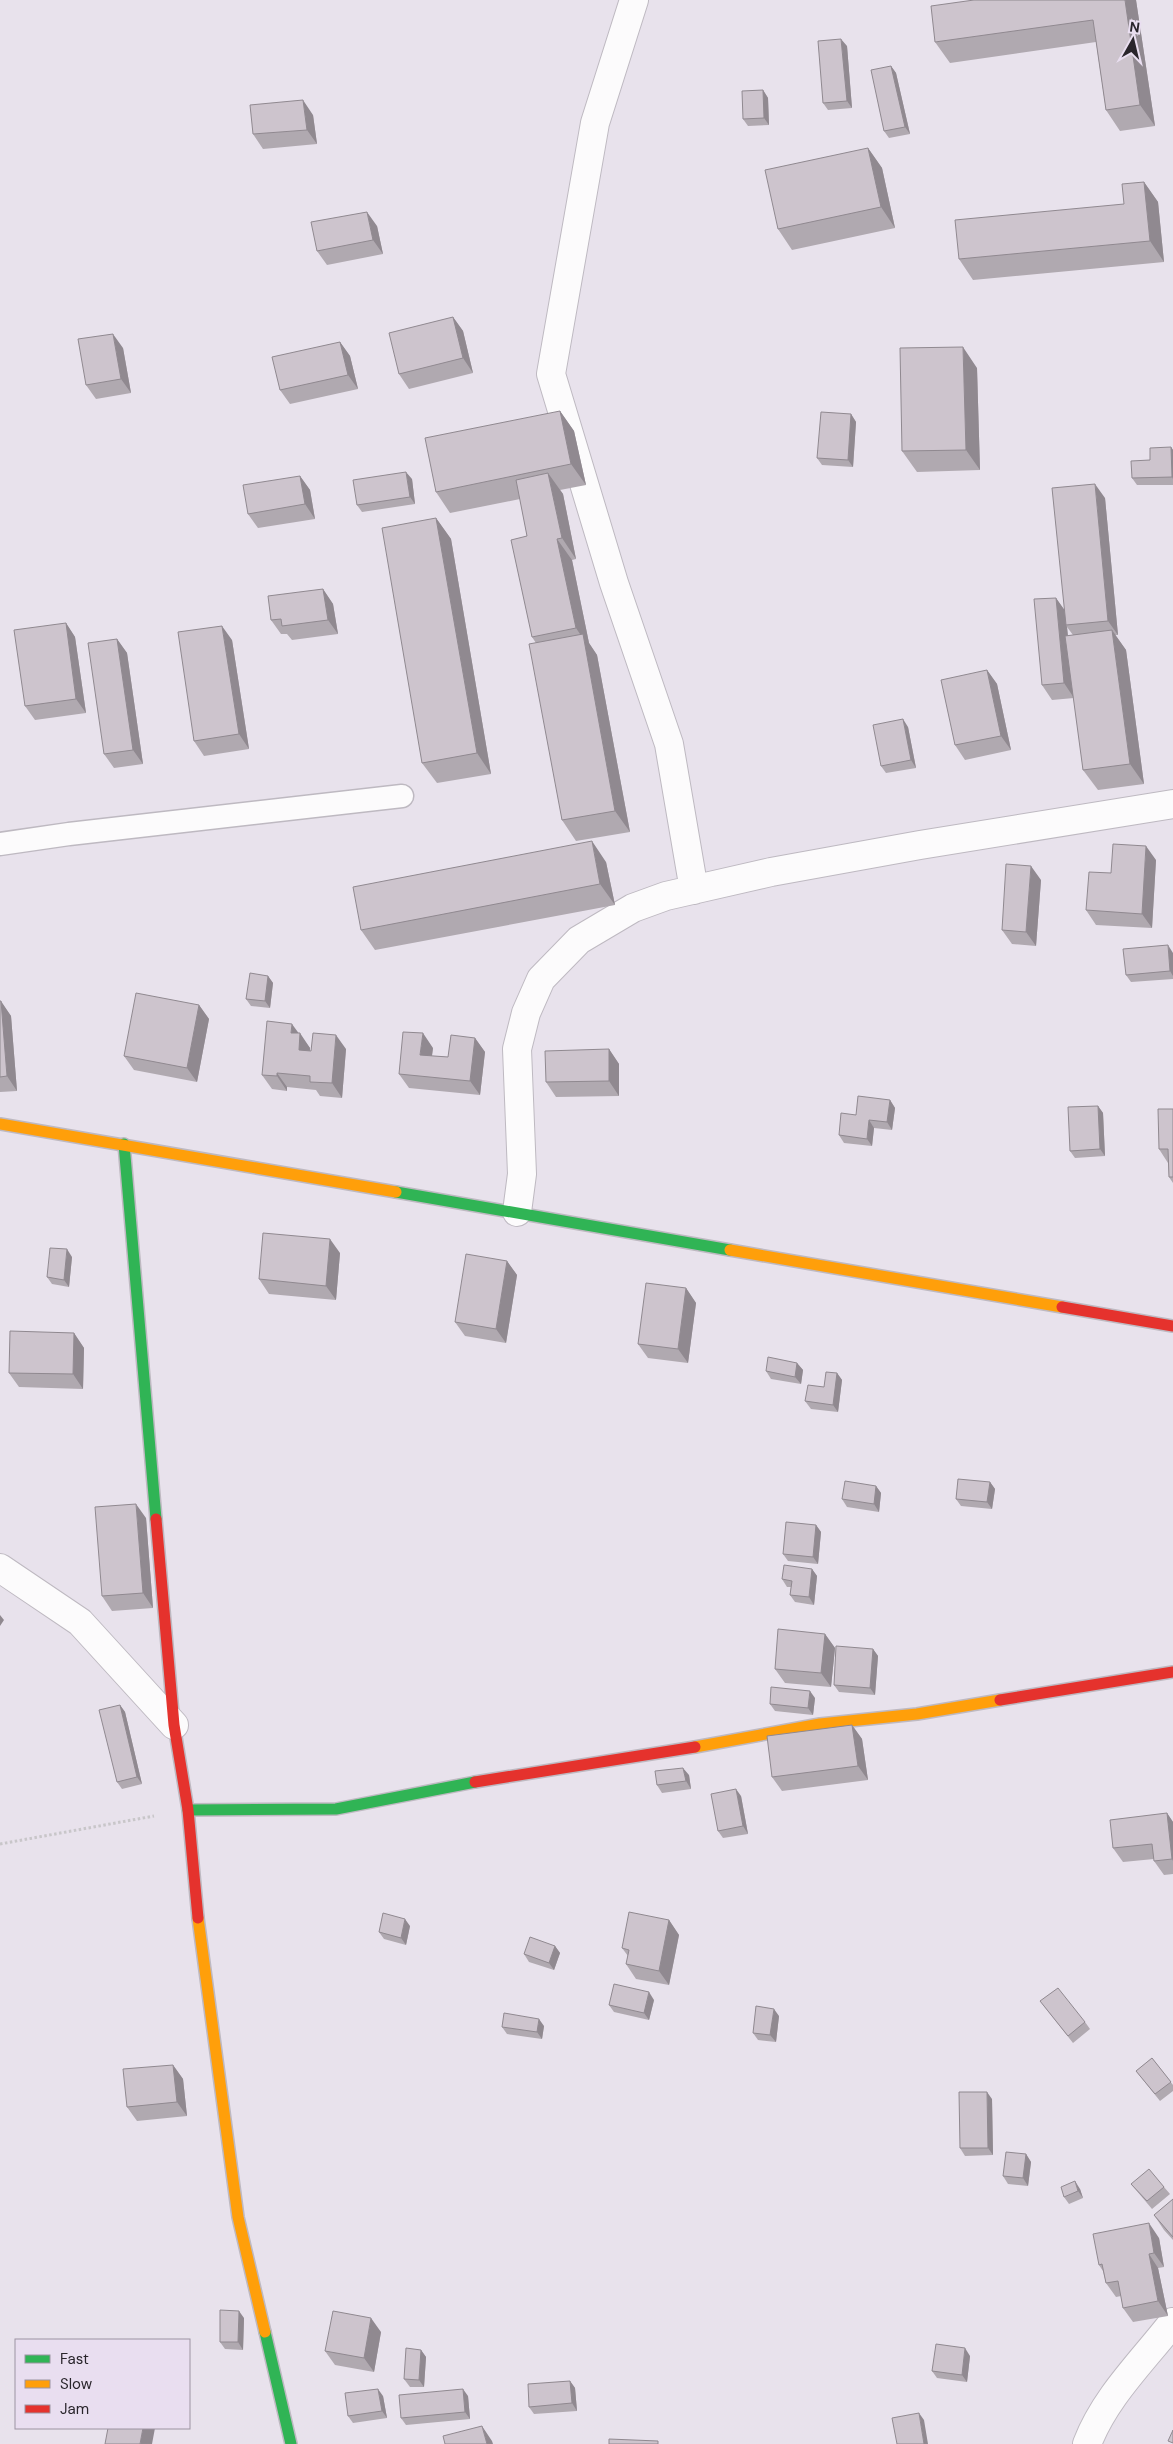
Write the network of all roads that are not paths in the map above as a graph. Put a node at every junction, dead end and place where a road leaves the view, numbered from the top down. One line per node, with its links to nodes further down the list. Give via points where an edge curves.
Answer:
1 (634, 0): 5 (street, via 595,123 552,374 614,583 669,744)
2 (402, 796): 4 (lane)
3 (1173, 804): 5 (street, via 920,845 771,872)
4 (0, 844)
5 (694, 890): 8 (street, via 632,908 580,940 541,979 526,1013 517,1050 522,1174)
6 (0, 1124): 7 (street)
7 (124, 1144): 8 (street); 12 (street)
8 (517, 1212): 9 (street)
9 (1173, 1326)
10 (0, 1568): 12 (street, via 80,1622)
11 (1173, 1672): 13 (street, via 917,1714 820,1724 483,1780 336,1809)
12 (174, 1725): 13 (street)
13 (188, 1810): 15 (street, via 198,1917 238,2217)
14 (1173, 2322): 16 (street, via 1131,2372 1094,2424)
15 (291, 2444)
16 (1086, 2444)

